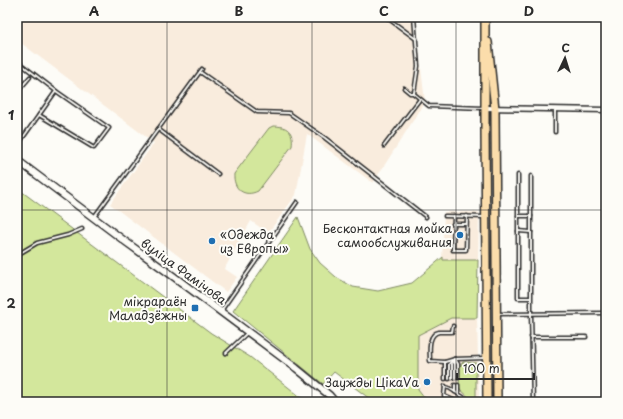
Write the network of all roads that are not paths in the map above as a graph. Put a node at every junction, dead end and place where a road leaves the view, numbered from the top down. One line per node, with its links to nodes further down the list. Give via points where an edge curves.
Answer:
1 (386, 17): 4 (lane)
2 (414, 17): 4 (lane)
3 (485, 20): 14 (highway); 15 (highway)
4 (416, 40): 12 (lane, via 418,66)
5 (17, 61): 10 (lane)
6 (202, 69): 7 (lane)
7 (200, 72): 19 (lane); 33 (lane, via 257,112 289,113)
8 (30, 77): 11 (lane)
9 (404, 88): 12 (lane)
10 (56, 91): 18 (lane); 18 (lane, via 109,128 94,148)
11 (17, 92)
12 (414, 93): 13 (lane)
13 (420, 99): 14 (lane, via 430,106); 22 (lane)
14 (484, 108): 15 (street); 34 (highway)
15 (496, 109): 16 (street); 45 (highway)
16 (555, 109): 17 (street); 20 (lane)
17 (606, 110)
18 (39, 115): 21 (lane)
19 (158, 129): 24 (lane); 35 (lane)
20 (555, 132)
21 (17, 146)
22 (384, 146)
23 (17, 160): 35 (main road, вуліца Фамічова)
24 (218, 174)
25 (518, 175): 31 (lane)
26 (531, 176): 32 (lane)
27 (296, 202): 43 (lane)
28 (446, 216): 29 (lane)
29 (454, 216): 30 (lane); 36 (lane)
30 (467, 216): 34 (lane); 37 (lane)
31 (518, 216): 32 (lane); 39 (lane)
32 (531, 216): 40 (lane)
33 (426, 217)
34 (486, 217): 52 (highway)
35 (94, 218): 43 (main road, вуліца Фамічова)
36 (453, 224): 37 (lane); 37 (lane, via 453,250 466,250)
37 (466, 224)
38 (82, 229): 41 (lane, via 37,243)
39 (518, 231): 40 (lane); 42 (lane, via 518,298)
40 (531, 232): 42 (lane)
41 (17, 255)
42 (530, 298): 46 (lane)
43 (221, 312): 48 (main road, вуліца Фамічова)
44 (606, 313): 46 (lane)
45 (497, 314): 46 (lane); 66 (highway)
46 (531, 314): 49 (lane)
47 (453, 326): 54 (lane, via 452,332 437,332 430,339 430,361)
48 (248, 332): 51 (lane); 62 (main road, вуліца Фамічова, via 329,394)
49 (531, 337): 50 (lane); 67 (lane)
50 (586, 337)
51 (226, 353)
52 (486, 358): 53 (lane); 65 (highway)
53 (455, 359): 54 (lane); 55 (lane, via 449,364); 56 (lane, via 458,364)
54 (445, 362): 57 (lane)
55 (450, 378)
56 (456, 378)
57 (445, 379)
58 (452, 386): 59 (lane)
59 (452, 390): 60 (lane); 63 (lane, via 445,386 444,396)
60 (455, 392): 61 (lane); 61 (lane, via 457,385)
61 (458, 394): 64 (lane)
62 (335, 402)
63 (458, 402)
64 (471, 402)
65 (487, 402)
66 (497, 402)
67 (533, 402)

